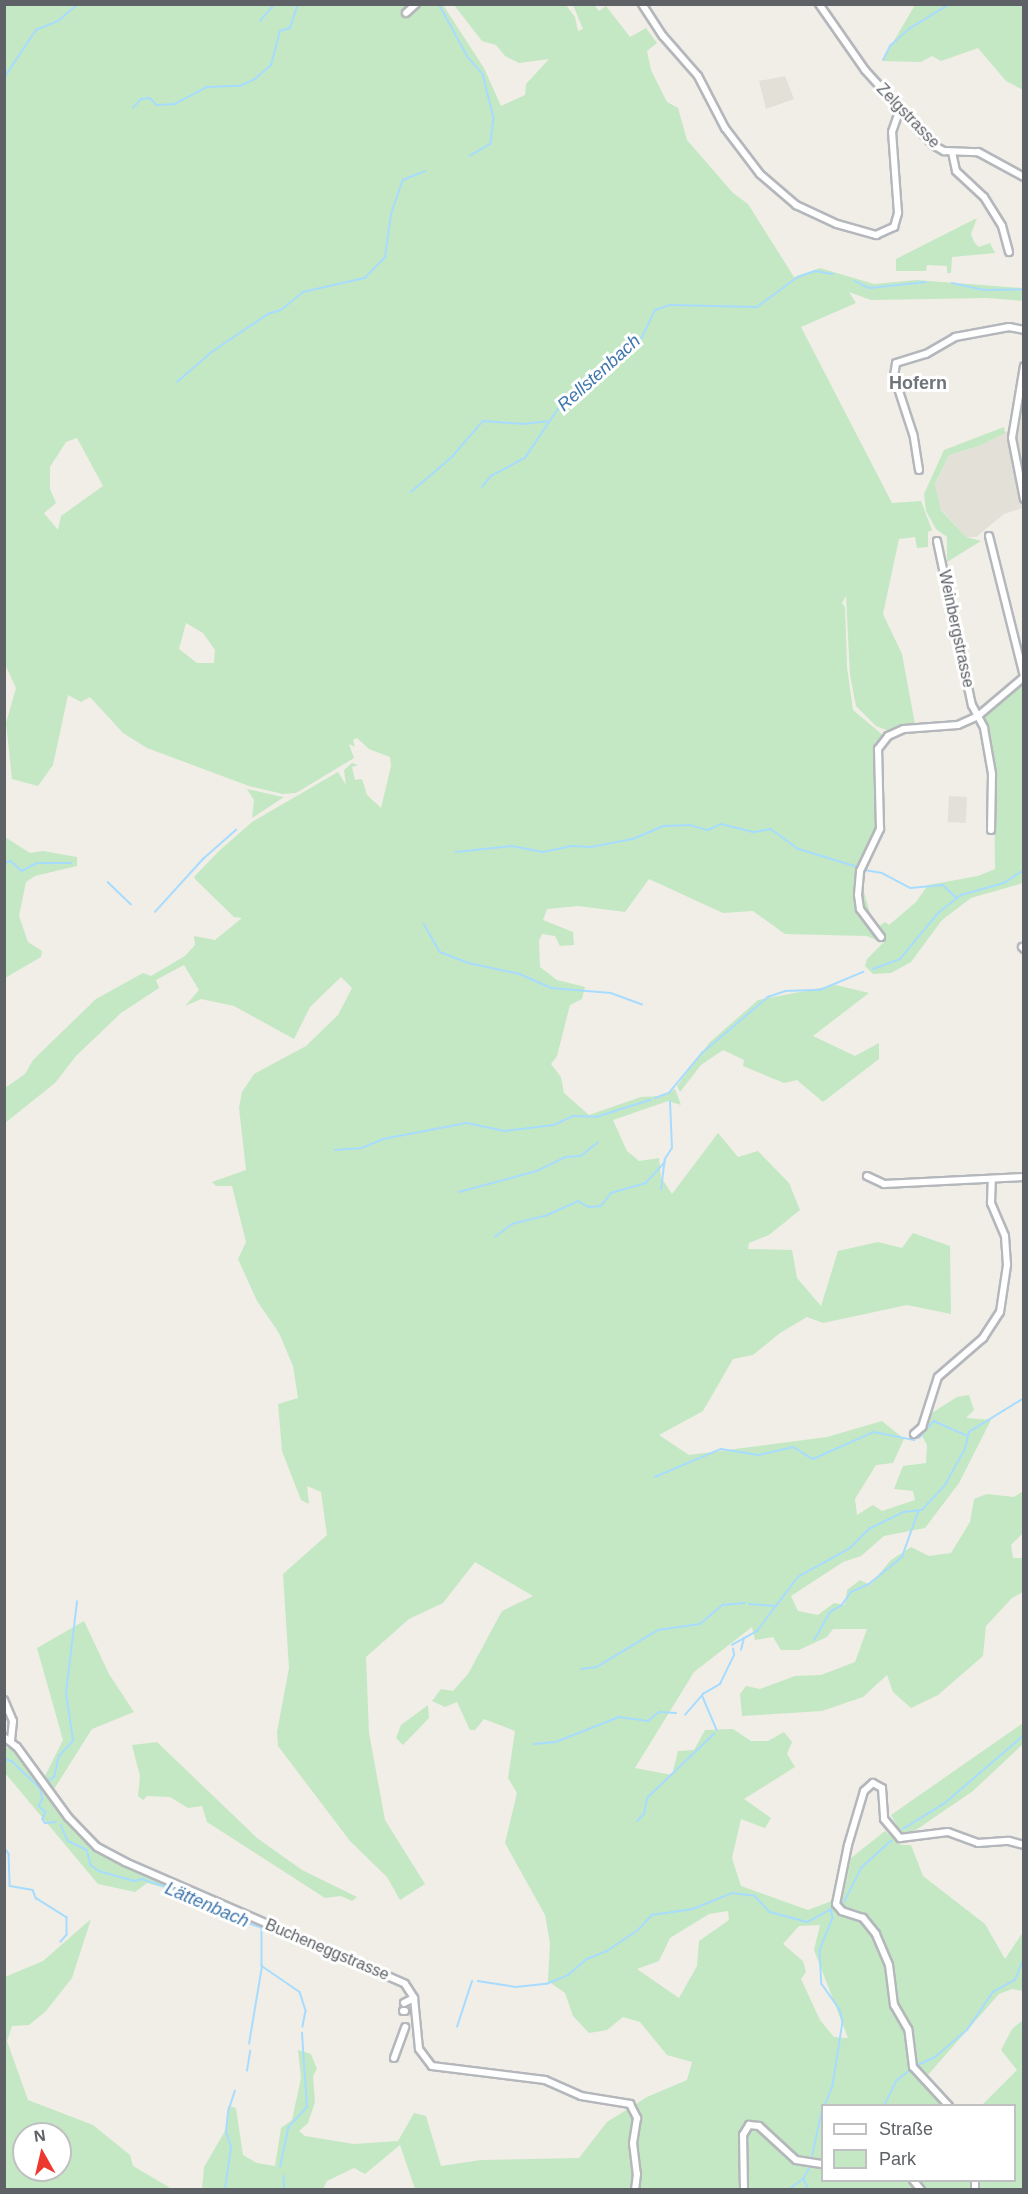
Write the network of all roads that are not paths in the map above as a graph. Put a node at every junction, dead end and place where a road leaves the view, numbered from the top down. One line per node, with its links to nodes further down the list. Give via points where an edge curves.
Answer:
1 (416, 4): 4 (street)
2 (642, 4): 5 (street, via 663,36 698,76 725,128 760,174 796,205 837,224 876,235 894,226 898,213 892,132)
3 (819, 4): 5 (street, Zelgstrasse, via 865,70)
4 (406, 14)
5 (900, 109): 6 (street, Zelgstrasse, via 933,145)
6 (952, 152): 7 (street, via 978,152); 8 (street, Zelgstrasse, via 956,171 984,197 1002,226)
7 (1023, 177)
8 (1009, 252)
9 (1023, 330): 11 (street, via 1009,327 955,338 926,354 896,363 894,376 913,434)
10 (1023, 366): 12 (street, via 1012,438)
11 (919, 470)
12 (1023, 499)
13 (989, 536): 15 (street)
14 (937, 541): 16 (street, Weinbergstrasse, via 972,705)
15 (1023, 676): 16 (street)
16 (978, 716): 17 (street, Weinbergstrasse, via 984,728 992,774); 18 (street, via 958,725 904,729 888,736 878,749 880,829 860,871 858,895 860,909)
17 (991, 830)
18 (881, 937)
19 (867, 1176): 21 (street, via 884,1184)
20 (1023, 1177): 21 (street)
21 (992, 1180): 22 (street, via 991,1203 1005,1236 1007,1265 1000,1312 983,1338 938,1377 922,1427)
22 (914, 1434)
23 (4, 1700): 24 (street, via 13,1721)
24 (8, 1739): 26 (street, Bucheneggstrasse, via 68,1817 97,1847 395,1978 408,1987)
25 (1023, 1845): 30 (street, via 1013,1841 978,1843 948,1832 903,1839 886,1822 882,1788 873,1783 864,1791 836,1904 842,1911 863,1918 876,1934 889,1965 894,2005 908,2029 913,2067)
26 (414, 1998): 27 (street); 32 (street, via 419,2049 432,2066 550,2081 581,2096 619,2099 632,2105 637,2118 633,2143 638,2174)
27 (404, 2008)
28 (405, 2027): 29 (street)
29 (394, 2058)
30 (947, 2104)
31 (821, 2164): 33 (street, via 796,2160 759,2126 749,2125 743,2135)
32 (635, 2190)
33 (744, 2190)

